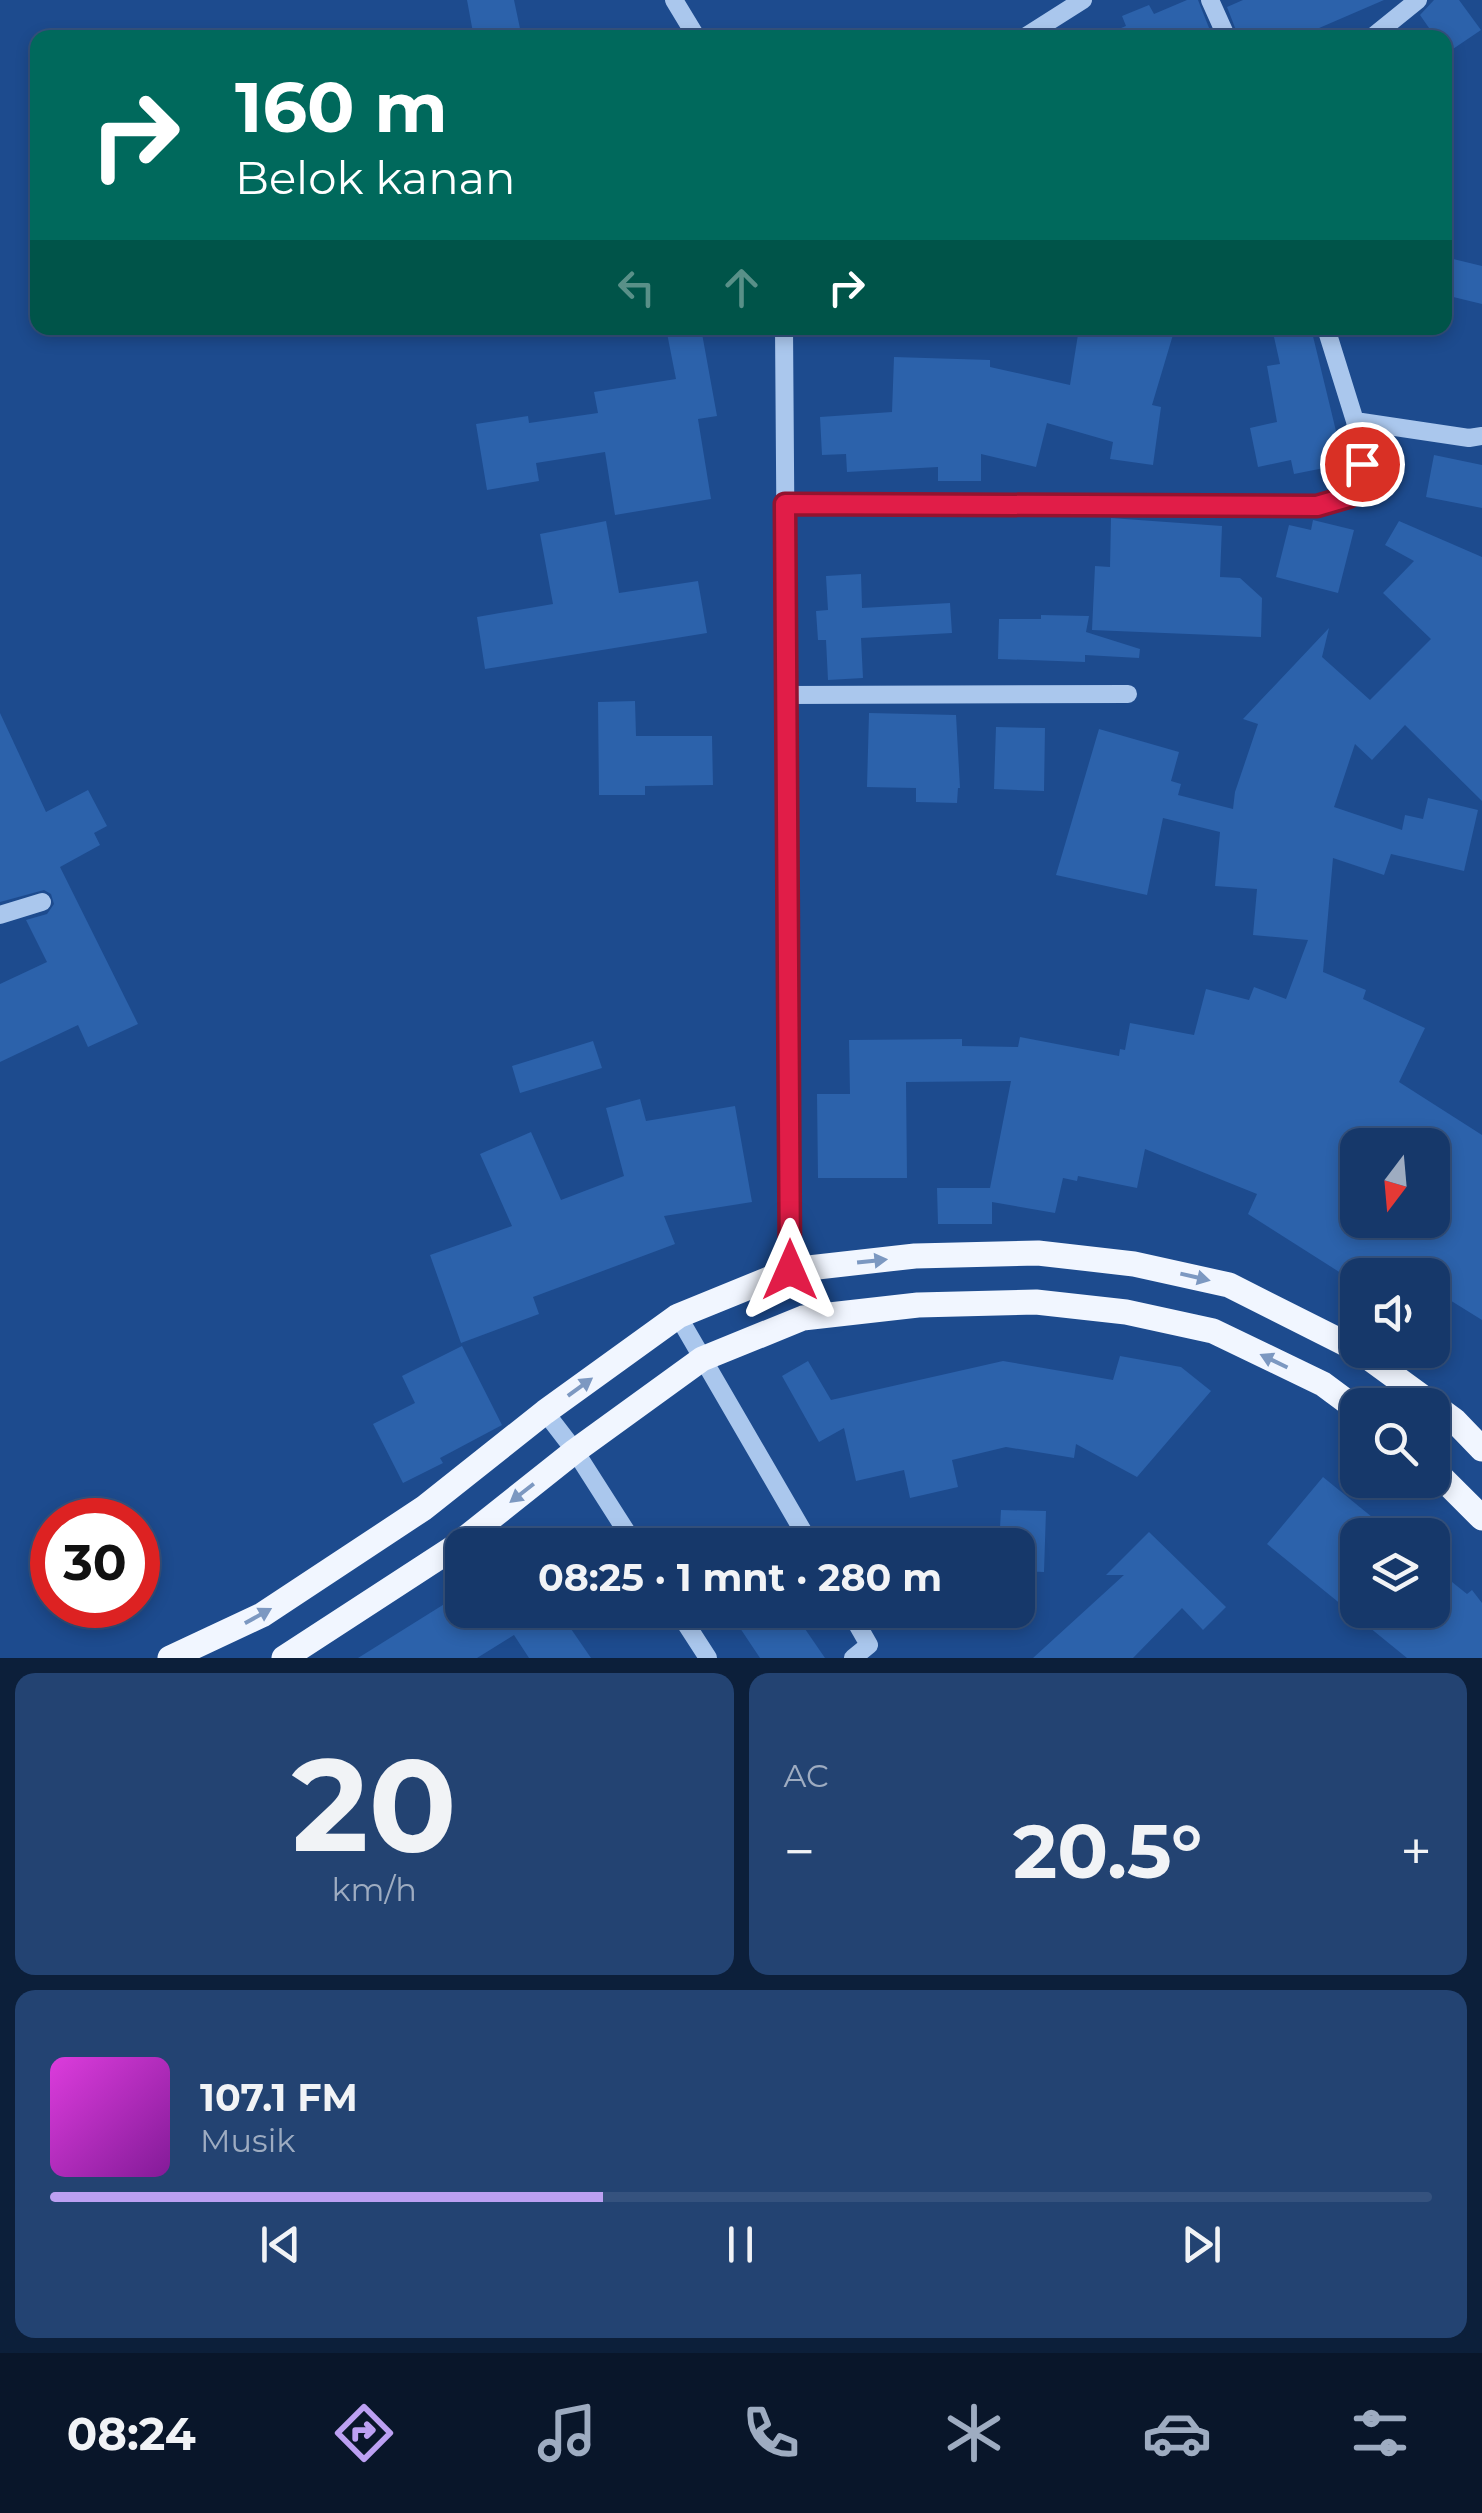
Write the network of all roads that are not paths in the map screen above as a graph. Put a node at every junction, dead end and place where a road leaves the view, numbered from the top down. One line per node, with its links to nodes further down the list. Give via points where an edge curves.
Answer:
1 (674, 0): 5 (street)
2 (1083, 0): 6 (street)
3 (1210, 0): 7 (street)
4 (1418, 0): 8 (street)
5 (693, 30)
6 (1035, 30)
7 (1224, 30)
8 (1382, 30)
9 (784, 335): 13 (street)
10 (1328, 335): 11 (street)
11 (1354, 420): 12 (street); 13 (street, via 1362,464 1348,497 1317,506)
12 (1482, 436)
13 (785, 504): 15 (street)
14 (1128, 694): 15 (street)
15 (786, 696): 18 (street)
16 (42, 902): 17 (street)
17 (0, 915)
18 (790, 1270): 19 (main road); 20 (main road, one-way to 20, via 915,1256 1038,1253 1134,1264 1229,1285)
19 (678, 1316): 21 (street); 24 (main road, one-way to 19)
20 (1340, 1341)
21 (702, 1359): 23 (main road, one-way to 21, via 1213,1331 1036,1302 918,1305 803,1318); 26 (main road); 30 (street)
22 (1383, 1368): 25 (main road)
23 (1340, 1397)
24 (545, 1412): 26 (street); 33 (main road, one-way to 24, via 262,1614 376,1540)
25 (1482, 1449)
26 (575, 1451): 29 (street); 34 (main road, one-way to 34, via 453,1548)
27 (1450, 1486): 28 (main road)
28 (1482, 1518)
29 (624, 1528)
30 (801, 1528)
31 (689, 1628): 35 (street)
32 (859, 1628): 36 (street, via 869,1645)
33 (170, 1658)
34 (284, 1658)
35 (708, 1658)
36 (852, 1658)

